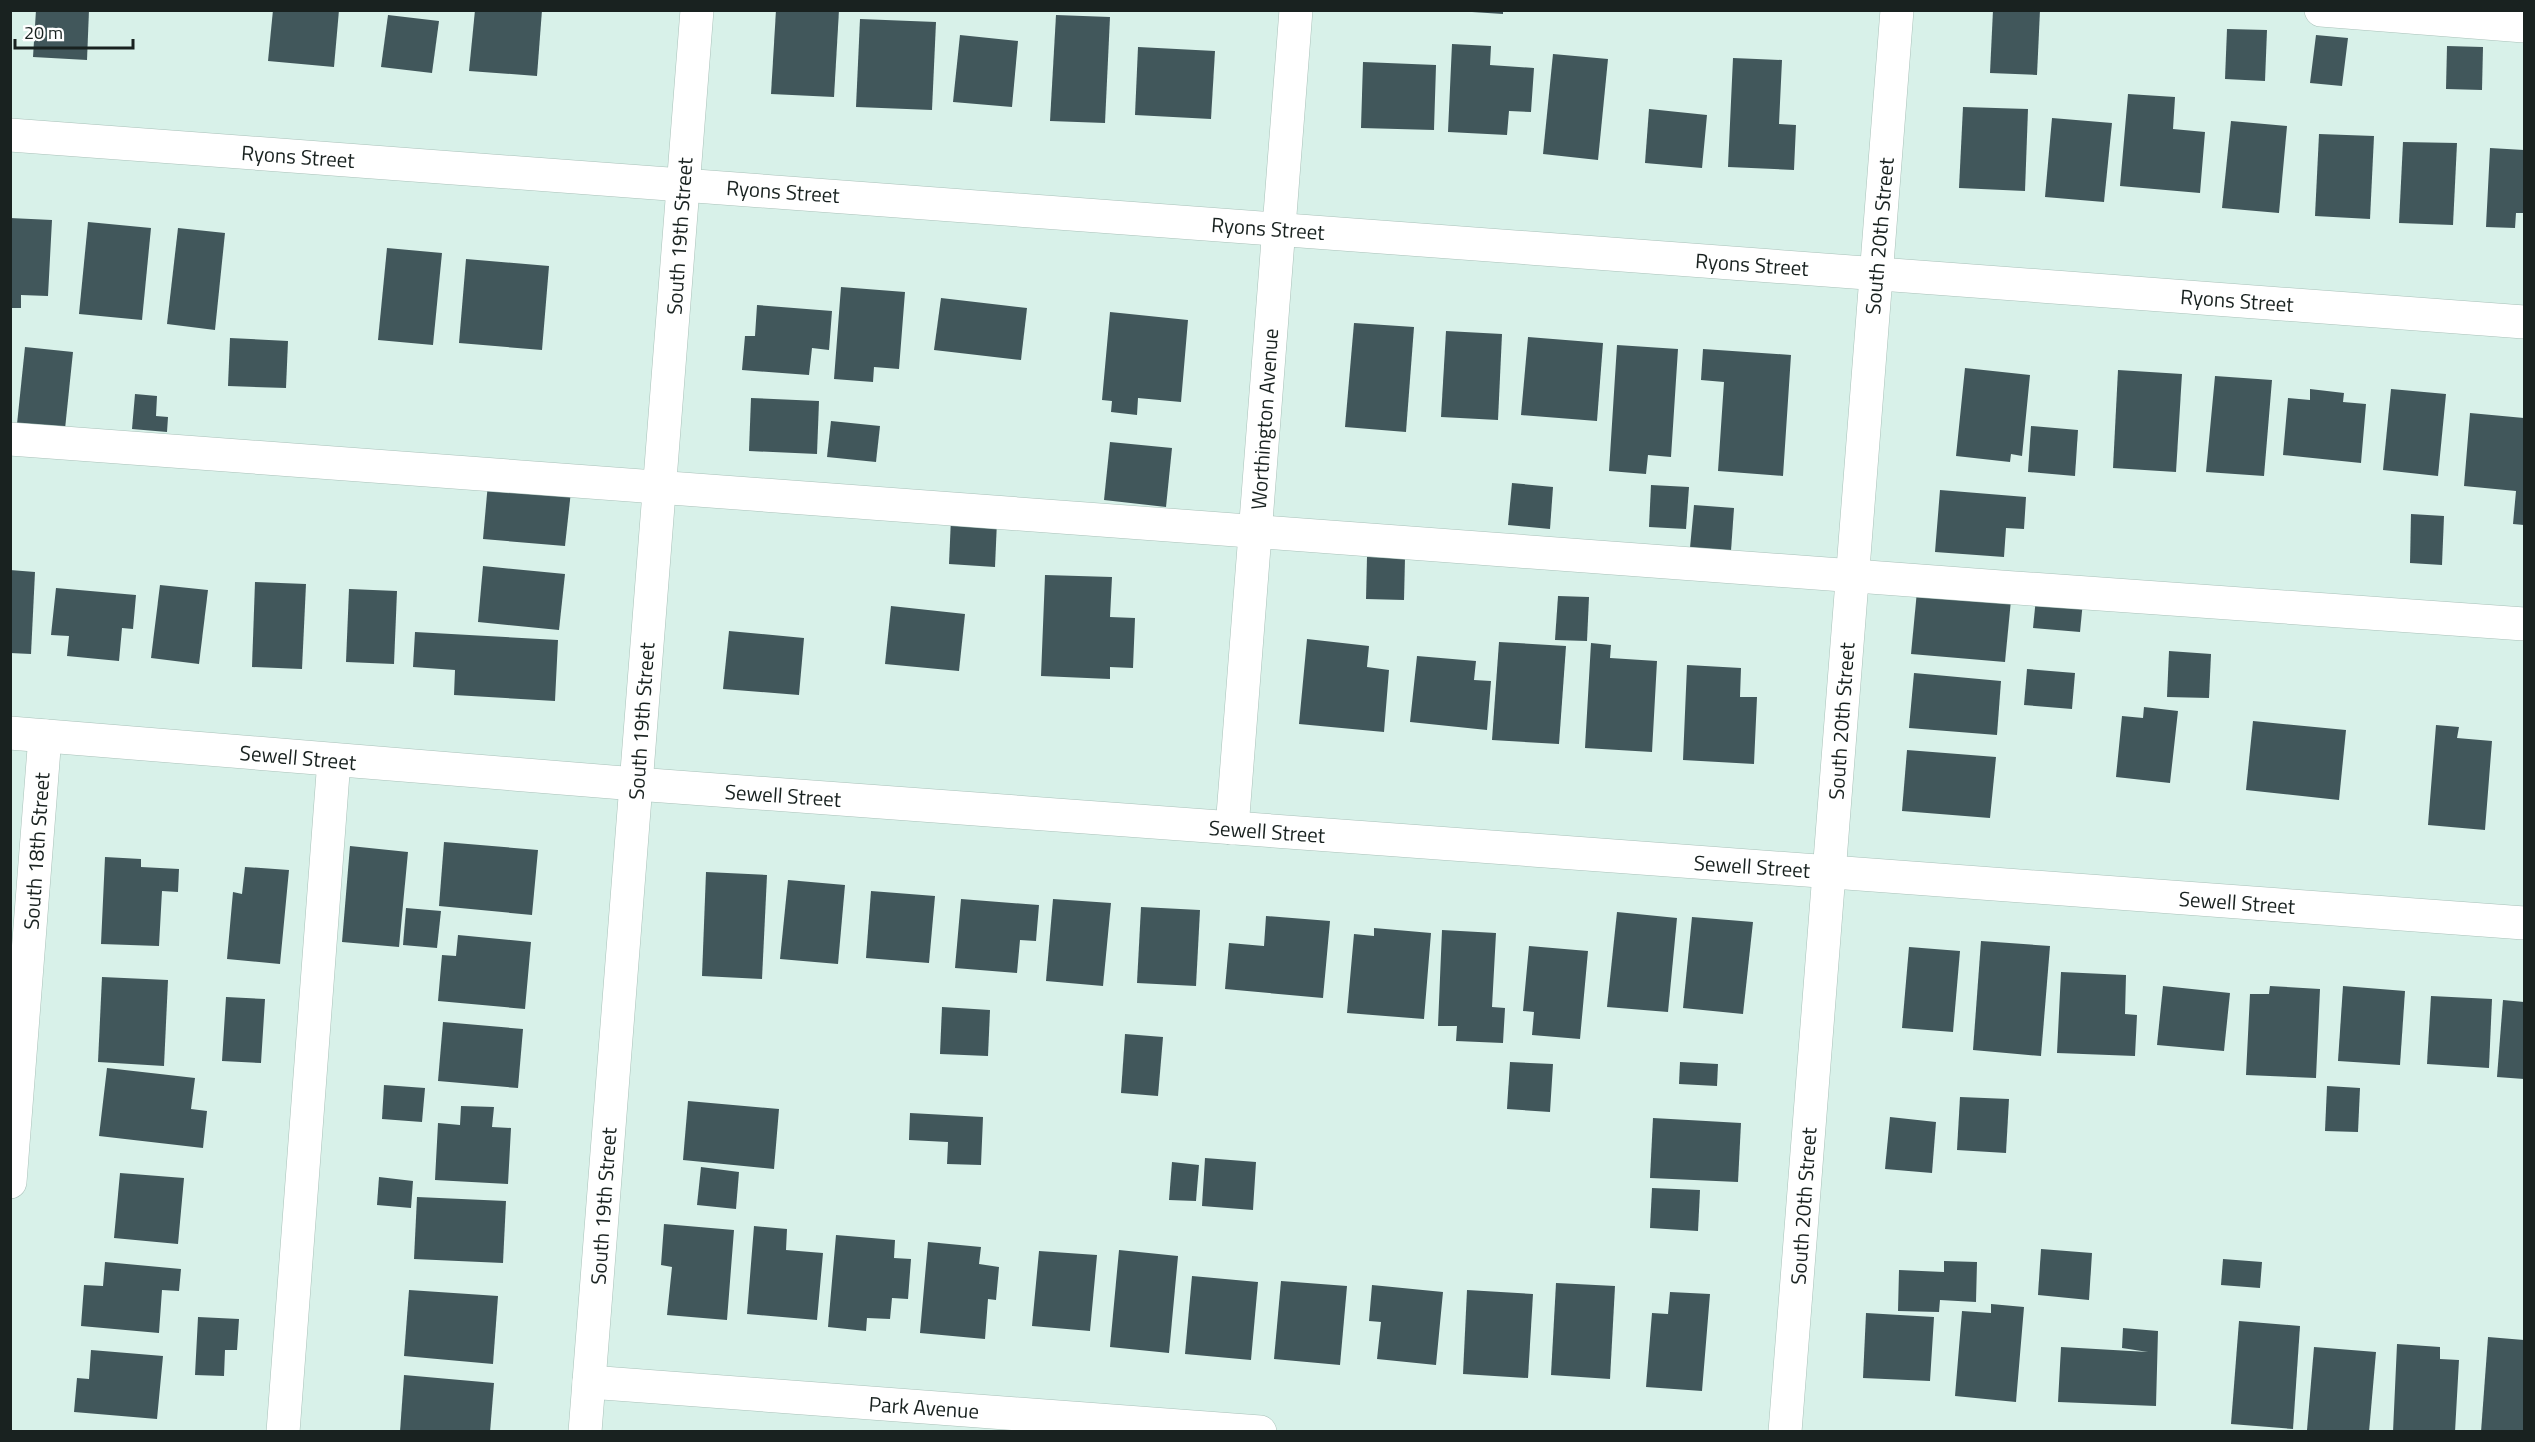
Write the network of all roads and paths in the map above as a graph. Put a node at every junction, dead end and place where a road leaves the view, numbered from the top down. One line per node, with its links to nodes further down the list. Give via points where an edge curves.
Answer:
1 (697, 10): 7 (street, South 19th Street)
2 (1296, 10): 8 (street, Worthington Avenue)
3 (1897, 10): 9 (street, South 20th Street)
4 (2321, 10): 5 (street)
5 (2524, 26)
6 (10, 135): 7 (street, Ryons Street)
7 (683, 184): 8 (street, Ryons Street); 12 (street, South 19th Street)
8 (1279, 229): 9 (street, Ryons Street); 13 (street, Worthington Avenue)
9 (1876, 273): 10 (street, Ryons Street); 14 (street, South 20th Street)
10 (2524, 322)
11 (10, 439): 12 (street)
12 (660, 486): 13 (street); 19 (street, South 19th Street)
13 (1255, 530): 14 (street); 20 (street, Worthington Avenue)
14 (1852, 578): 15 (street); 21 (street, South 20th Street)
15 (2524, 624)
16 (10, 733): 17 (street, Sewell Street)
17 (45, 736): 18 (street, Sewell Street); 23 (street, South 18th Street)
18 (334, 760): 19 (street, Sewell Street); 25 (street)
19 (636, 784): 20 (street, Sewell Street); 24 (street, South 19th Street)
20 (1232, 828): 21 (street, Sewell Street)
21 (1829, 872): 22 (street, Sewell Street); 28 (street, South 20th Street)
22 (2524, 923)
23 (10, 1182)
24 (589, 1382): 26 (street, South 19th Street); 27 (street, Park Avenue)
25 (283, 1431)
26 (585, 1431)
27 (1260, 1431)
28 (1785, 1431)

